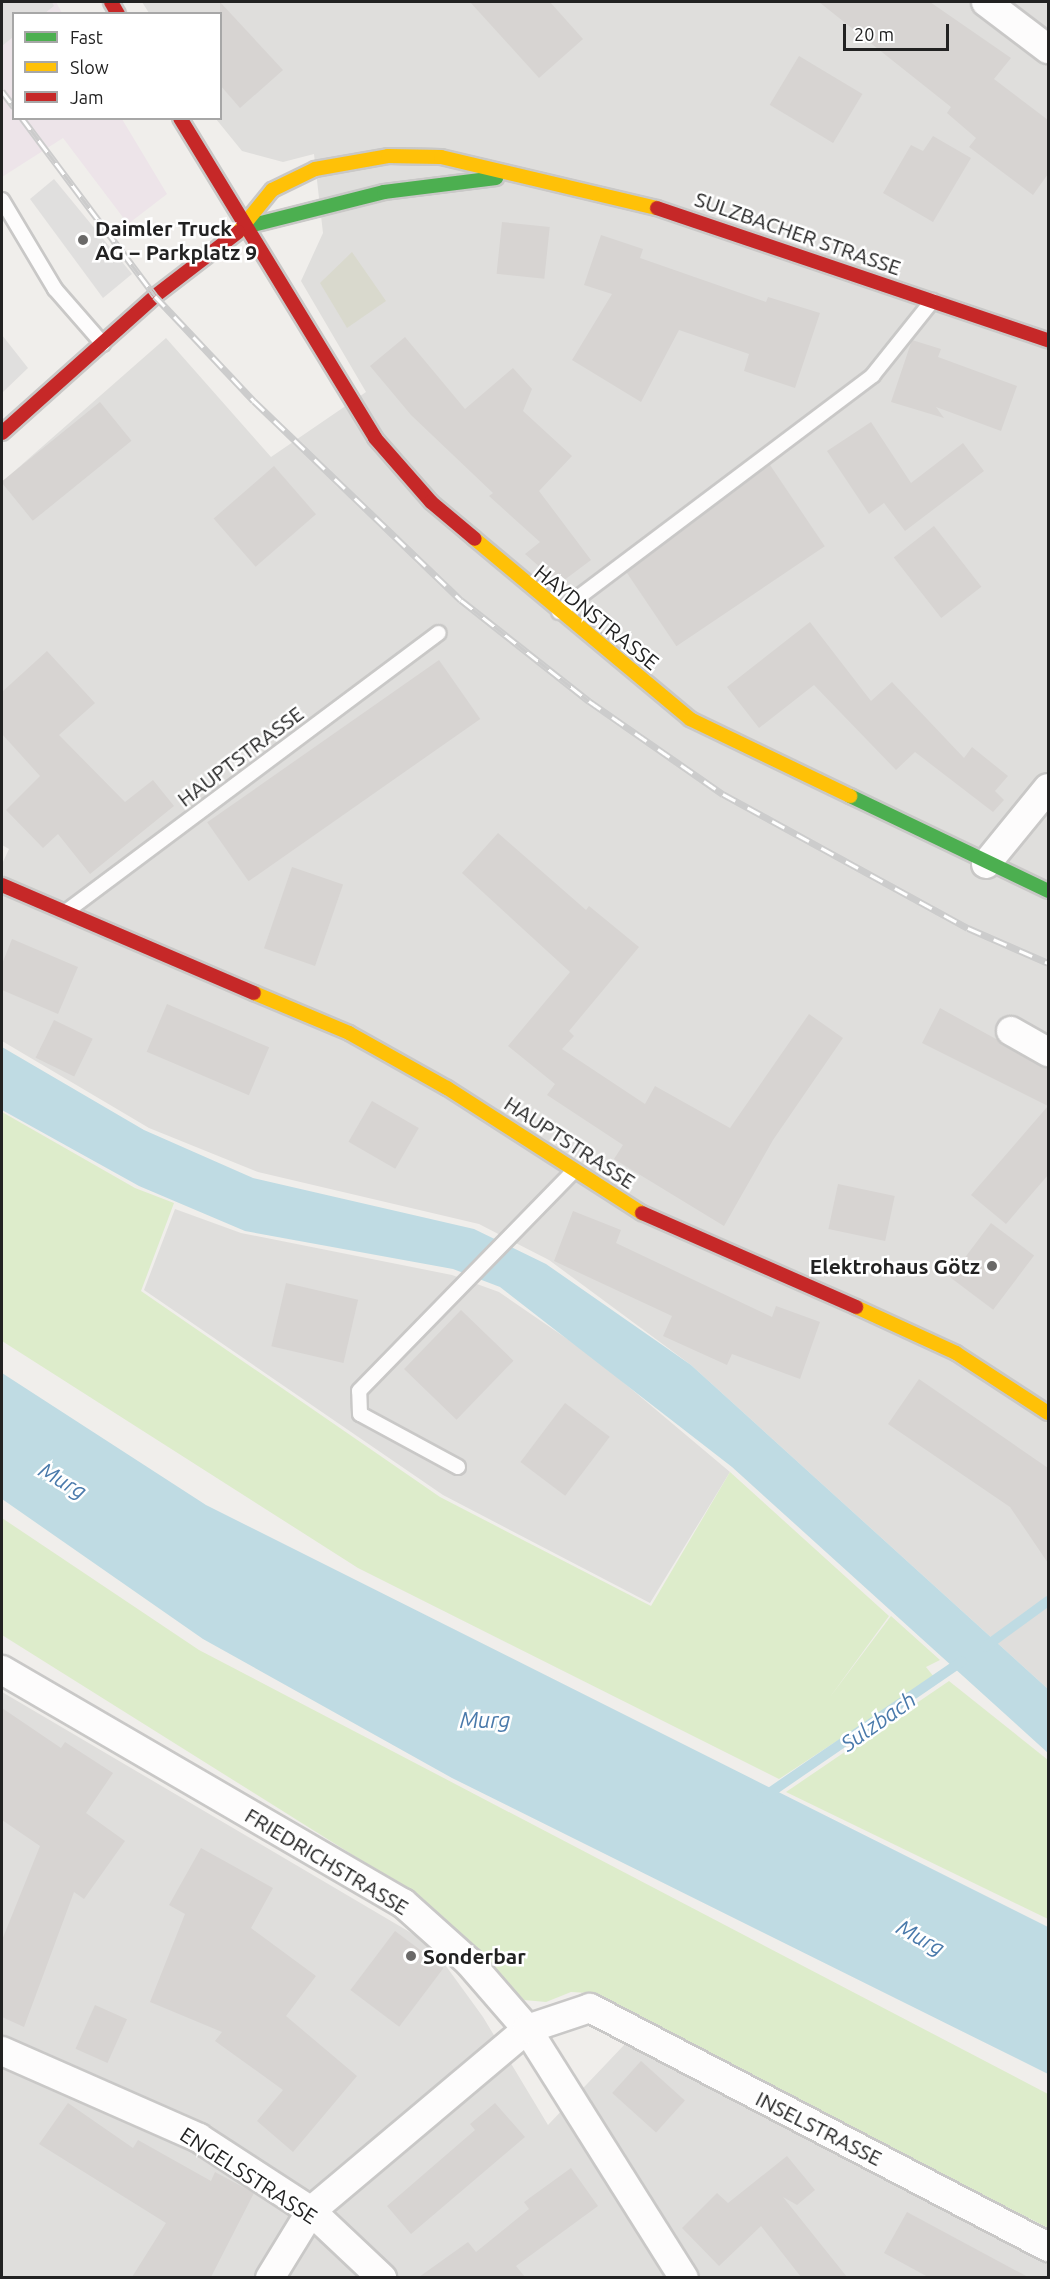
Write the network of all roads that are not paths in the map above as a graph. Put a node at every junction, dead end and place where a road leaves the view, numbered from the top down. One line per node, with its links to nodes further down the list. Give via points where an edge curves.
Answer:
1 (986, 2): 2 (street)
2 (1048, 49)
3 (181, 120): 6 (street, HAYDNSTRASSE)
4 (531, 175): 6 (street, SULZBACHER STRASSE, via 384,192); 6 (street, SULZBACHER STRASSE, via 441,157 388,156 334,164 272,190); 7 (street, SULZBACHER STRASSE, via 625,197)
5 (2, 200): 9 (lane, via 55,289)
6 (245, 227): 9 (street, SULZBACHER STRASSE); 11 (street, HAYDNSTRASSE, via 375,438 431,502)
7 (932, 301): 8 (street, SULZBACHER STRASSE); 11 (lane, via 873,375)
8 (1048, 340)
9 (103, 344): 10 (street, SULZBACHER STRASSE)
10 (2, 433)
11 (557, 613): 14 (street, HAYDNSTRASSE, via 690,719)
12 (439, 633): 17 (lane, HAUPTSTRASSE)
13 (1048, 788): 14 (street)
14 (986, 864): 16 (street, HAYDNSTRASSE)
15 (2, 885): 17 (street, HAUPTSTRASSE)
16 (1048, 891)
17 (65, 912): 20 (street, HAUPTSTRASSE, via 349,1033 447,1088)
18 (1011, 1031): 19 (street)
19 (1048, 1052)
20 (574, 1171): 21 (street, HAUPTSTRASSE, via 656,1222 956,1353); 22 (lane, via 359,1391 360,1414)
21 (1048, 1413)
22 (458, 1467)
23 (2, 1670): 24 (street, FRIEDRICHSTRASSE, via 403,1903 470,1962)
24 (527, 2029): 26 (street); 27 (street, INSELSTRASSE, via 590,2008); 30 (street, FRIEDRICHSTRASSE)
25 (2, 2051): 26 (street, ENGELSSTRASSE, via 199,2138)
26 (312, 2211): 28 (street); 29 (street, ENGELSSTRASSE)
27 (1048, 2247)
28 (270, 2277)
29 (382, 2277)
30 (684, 2277)

